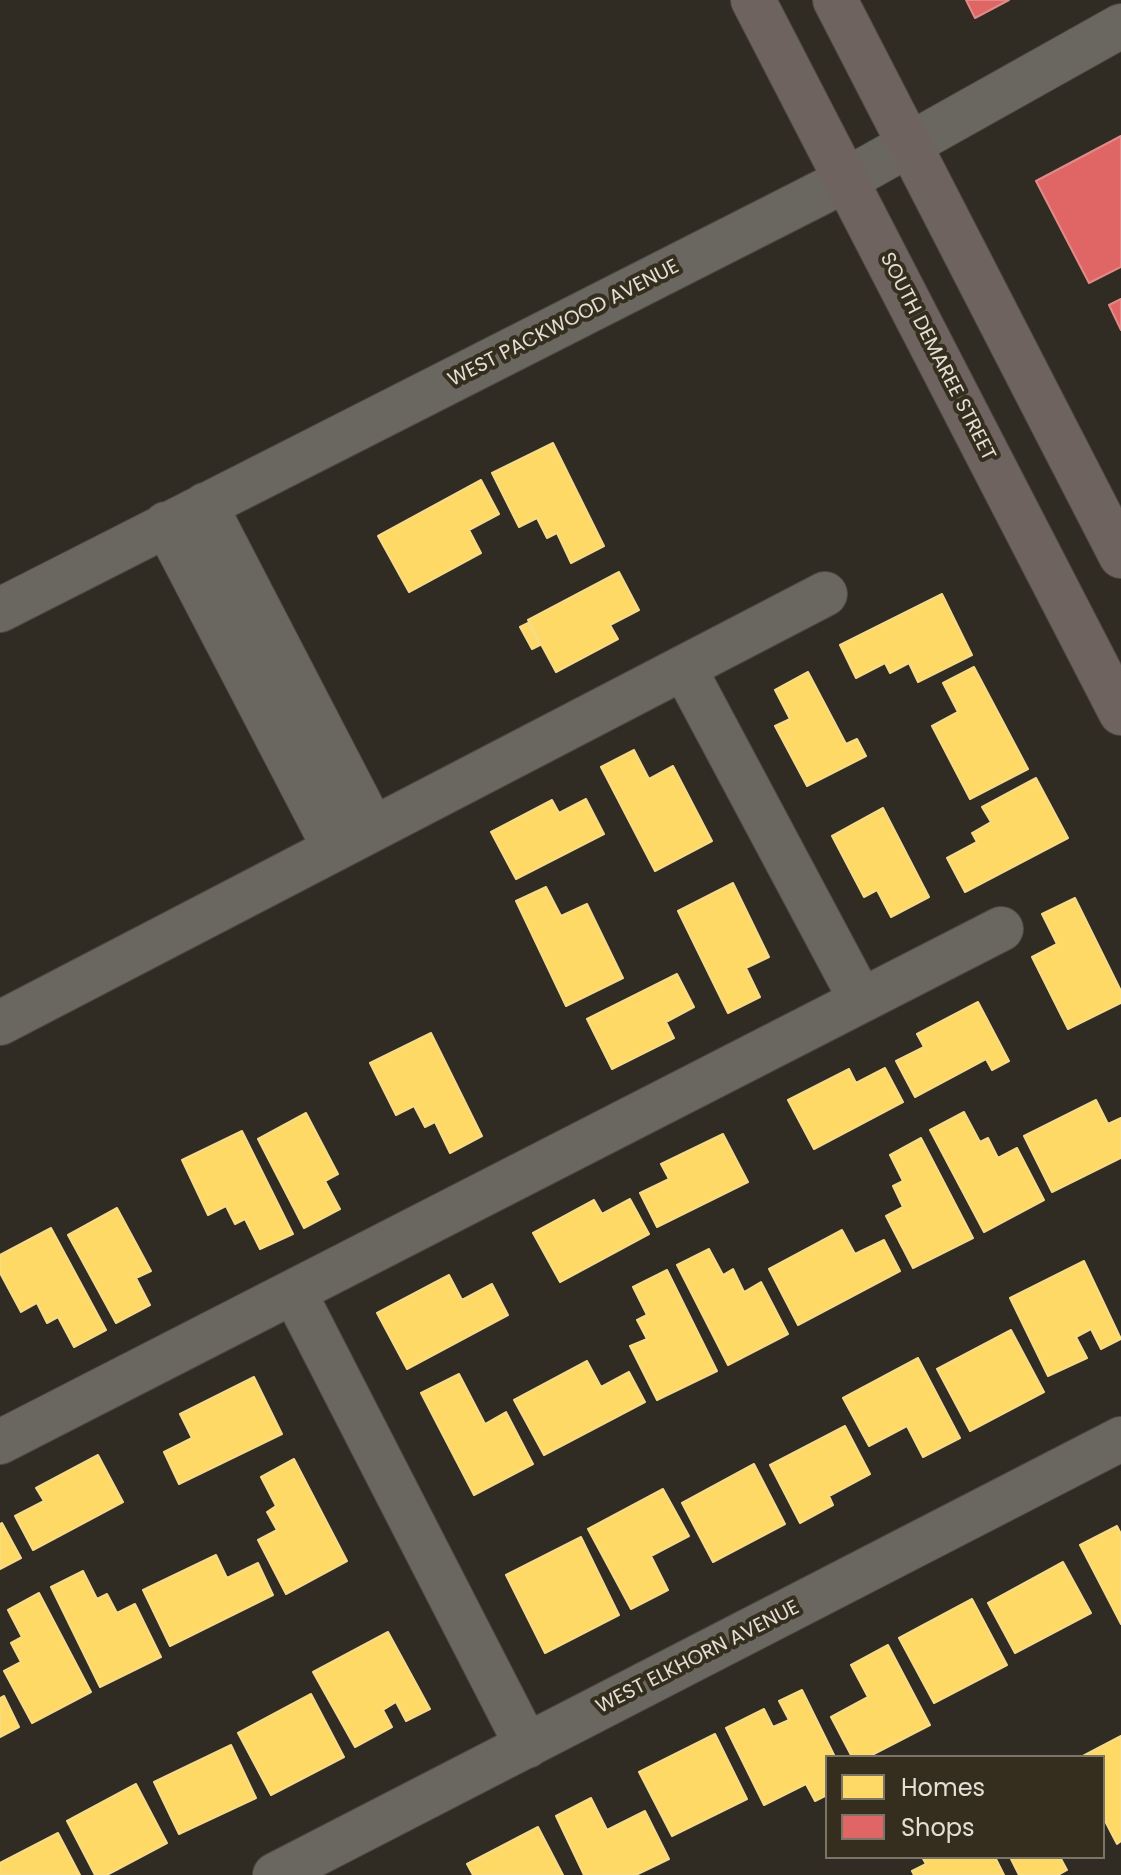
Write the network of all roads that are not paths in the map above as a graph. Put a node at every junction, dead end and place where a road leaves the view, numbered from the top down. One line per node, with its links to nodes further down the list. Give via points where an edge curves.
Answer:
1 (753, 0): 5 (main road, SOUTH DEMAREE STREET)
2 (835, 0): 4 (main road)
3 (1121, 26): 4 (street, WEST PACKWOOD AVENUE)
4 (909, 146): 5 (street, WEST PACKWOOD AVENUE); 8 (main road)
5 (846, 180): 6 (street, WEST PACKWOOD AVENUE); 12 (main road, SOUTH DEMAREE STREET)
6 (205, 505): 7 (street, WEST PACKWOOD AVENUE); 13 (street)
7 (166, 524): 10 (street, WEST PACKWOOD AVENUE); 13 (street)
8 (1121, 556)
9 (825, 594): 11 (street)
10 (0, 610)
11 (684, 668): 13 (street); 15 (street)
12 (1121, 713)
13 (354, 839): 16 (street)
14 (1001, 929): 15 (street)
15 (861, 1000): 17 (street)
16 (0, 1023)
17 (294, 1292): 19 (street); 20 (street)
18 (1121, 1439): 20 (street, WEST ELKHORN AVENUE)
19 (0, 1442)
20 (527, 1746): 21 (street, WEST ELKHORN AVENUE)
21 (275, 1875)

